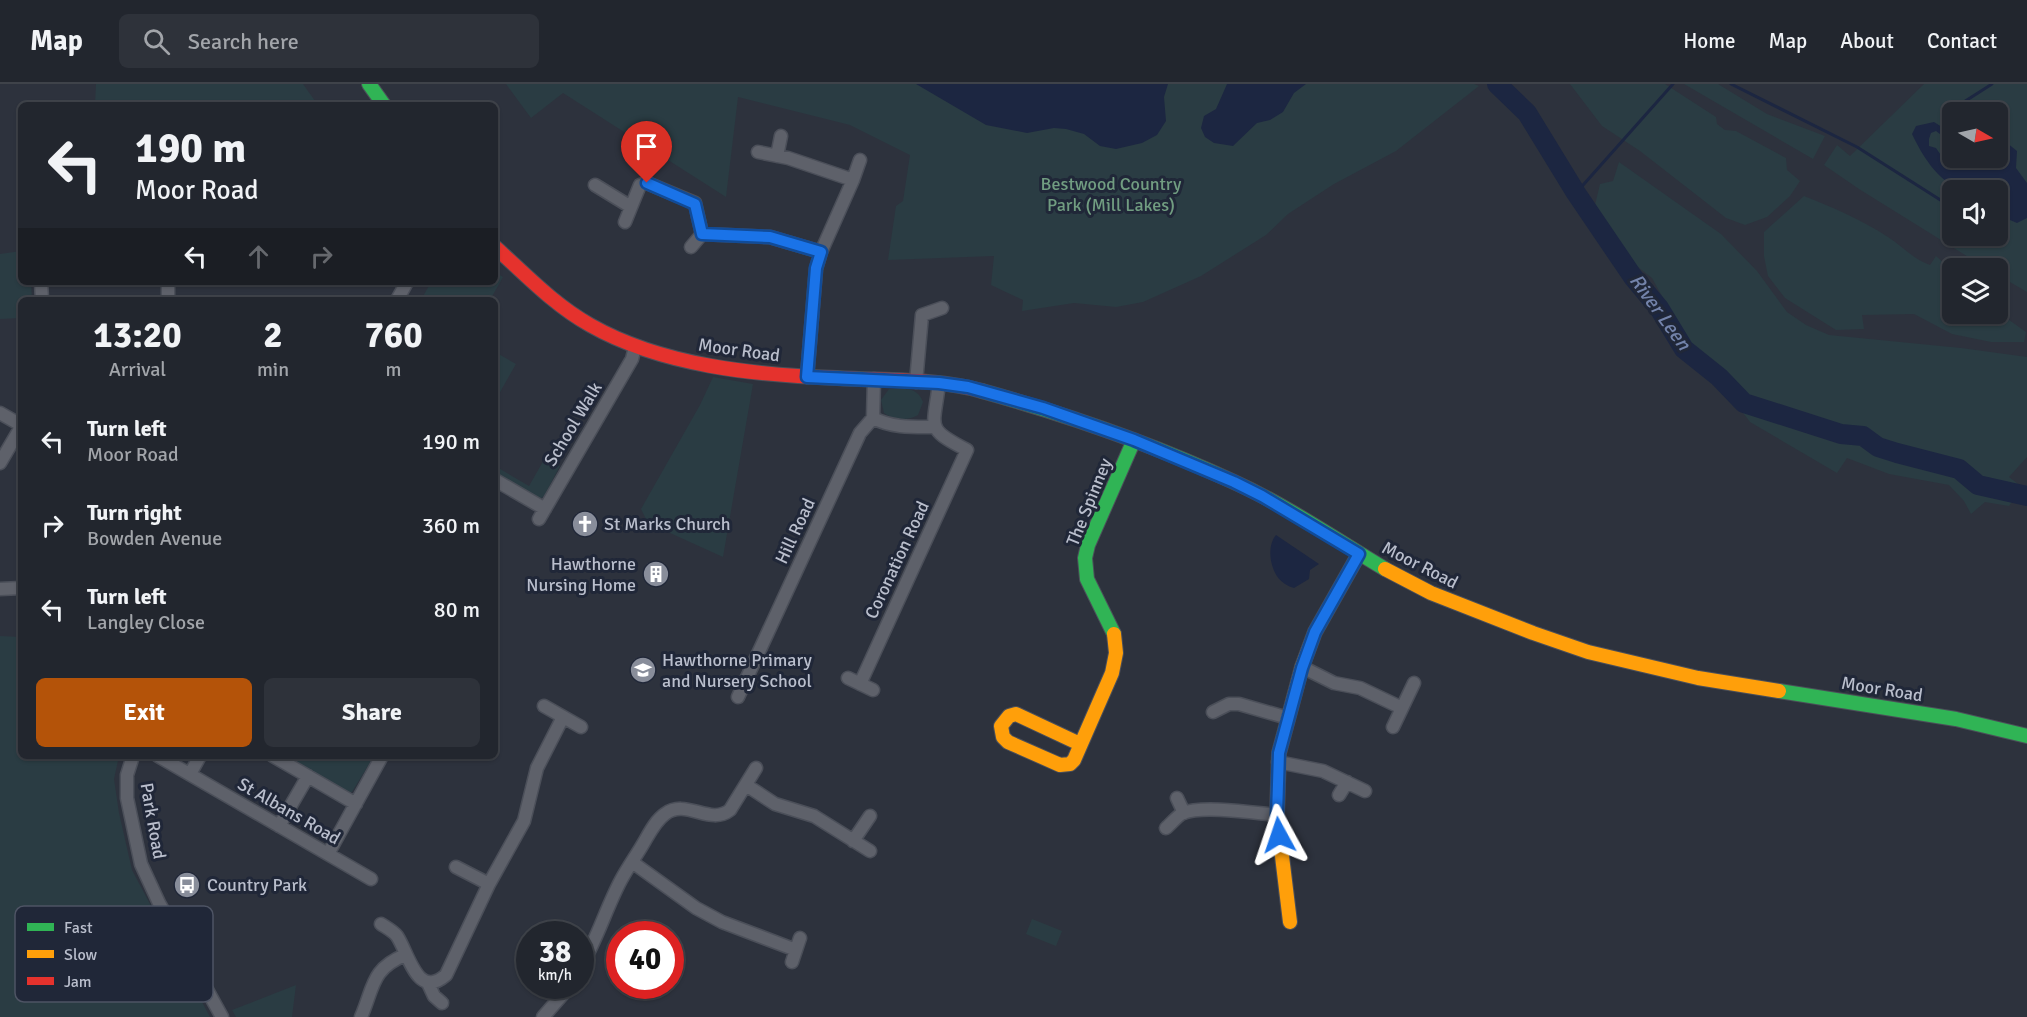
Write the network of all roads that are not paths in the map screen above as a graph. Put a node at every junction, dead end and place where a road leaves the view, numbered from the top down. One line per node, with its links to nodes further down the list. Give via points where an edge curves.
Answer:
1 (369, 84): 2 (main road)
2 (382, 102)
3 (781, 136): 5 (street)
4 (758, 152): 5 (street)
5 (777, 156): 7 (street)
6 (860, 160): 7 (street)
7 (853, 180): 14 (street)
8 (595, 185): 9 (street)
9 (631, 207): 10 (street); 11 (street, via 640,185 647,183 695,204)
10 (625, 222)
11 (702, 234): 12 (street); 14 (street, via 770,237)
12 (691, 247)
13 (498, 250): 16 (main road, Moor Road, via 558,304 589,325)
14 (821, 252): 17 (street, via 816,268)
15 (942, 308): 19 (street, via 922,315)
16 (635, 347): 17 (main road, Moor Road, via 696,363); 28 (street, School Walk, via 632,359 542,514)
17 (807, 377): 18 (main road, Moor Road)
18 (874, 379): 19 (main road, Moor Road); 22 (street)
19 (916, 382): 20 (main road, Moor Road)
20 (939, 383): 24 (street); 26 (main road, Moor Road, via 1043,408)
21 (0, 413): 23 (street)
22 (873, 417): 24 (street, via 899,426); 38 (street, Hill Road, via 860,433)
23 (18, 424)
24 (934, 427): 35 (street, Coronation Road, via 939,435 969,446)
25 (18, 431): 27 (street)
26 (1134, 440): 29 (main road, Moor Road, via 1262,496); 48 (main road, The Spinney, via 1086,551 1087,579 1113,630 1116,653 1112,673)
27 (0, 463)
28 (498, 482)
29 (1359, 554): 32 (main road, via 1315,632); 47 (main road, Moor Road, via 1431,593 1588,652 1698,678 1956,719)
30 (18, 588): 31 (street)
31 (0, 589)
32 (1302, 668): 41 (street); 44 (main road)
33 (848, 678): 35 (street)
34 (1414, 683): 41 (street)
35 (860, 684): 36 (street)
36 (873, 690)
37 (1231, 690): 39 (street)
38 (738, 697)
39 (1234, 704): 42 (street); 44 (street)
40 (544, 706): 43 (street)
41 (1402, 708): 46 (street)
42 (1214, 712)
43 (563, 717): 45 (street); 75 (street, via 537,768 526,816)
44 (1288, 718): 54 (main road)
45 (581, 727)
46 (1393, 727)
47 (2027, 736)
48 (1080, 744): 48 (main road, The Spinney, via 1070,765 1060,765 1008,742 1001,726 1016,714)
49 (132, 759): 76 (street, Park Road, via 127,798 141,864)
50 (163, 759): 56 (street, St Albans Road)
51 (198, 759): 56 (street)
52 (278, 759): 57 (street)
53 (380, 759): 63 (street)
54 (1278, 762): 58 (street, via 1323,771); 65 (main road)
55 (756, 768): 59 (street)
56 (190, 774): 67 (street, St Albans Road)
57 (308, 776): 63 (street); 67 (street)
58 (1347, 782): 60 (street); 61 (street)
59 (746, 785): 69 (street, via 775,804 814,816); 72 (street, via 725,814 710,815 688,808 666,813)
60 (1365, 791)
61 (1339, 795)
62 (1177, 798): 64 (street)
63 (356, 804): 71 (street)
64 (1184, 813): 65 (street, via 1199,810); 68 (street)
65 (1277, 815): 77 (main road)
66 (870, 816): 69 (street)
67 (279, 826): 71 (street, St Albans Road)
68 (1166, 828)
69 (853, 841): 70 (street)
70 (870, 851)
71 (328, 854): 74 (street, St Albans Road)
72 (632, 862): 79 (street); 81 (street, via 722,922 798,944)
73 (456, 867): 75 (street)
74 (371, 879)
75 (489, 884): 82 (street, via 446,975)
76 (161, 906)
77 (1290, 922)
78 (381, 924): 80 (street, via 394,932)
79 (594, 938)
80 (405, 955): 82 (street); 87 (street, via 385,965 378,974)
81 (792, 962)
82 (428, 983): 85 (street)
83 (559, 999): 88 (street)
84 (213, 1001): 86 (street, Park Road)
85 (442, 1003)
86 (222, 1017)
87 (361, 1017)
88 (543, 1017)

